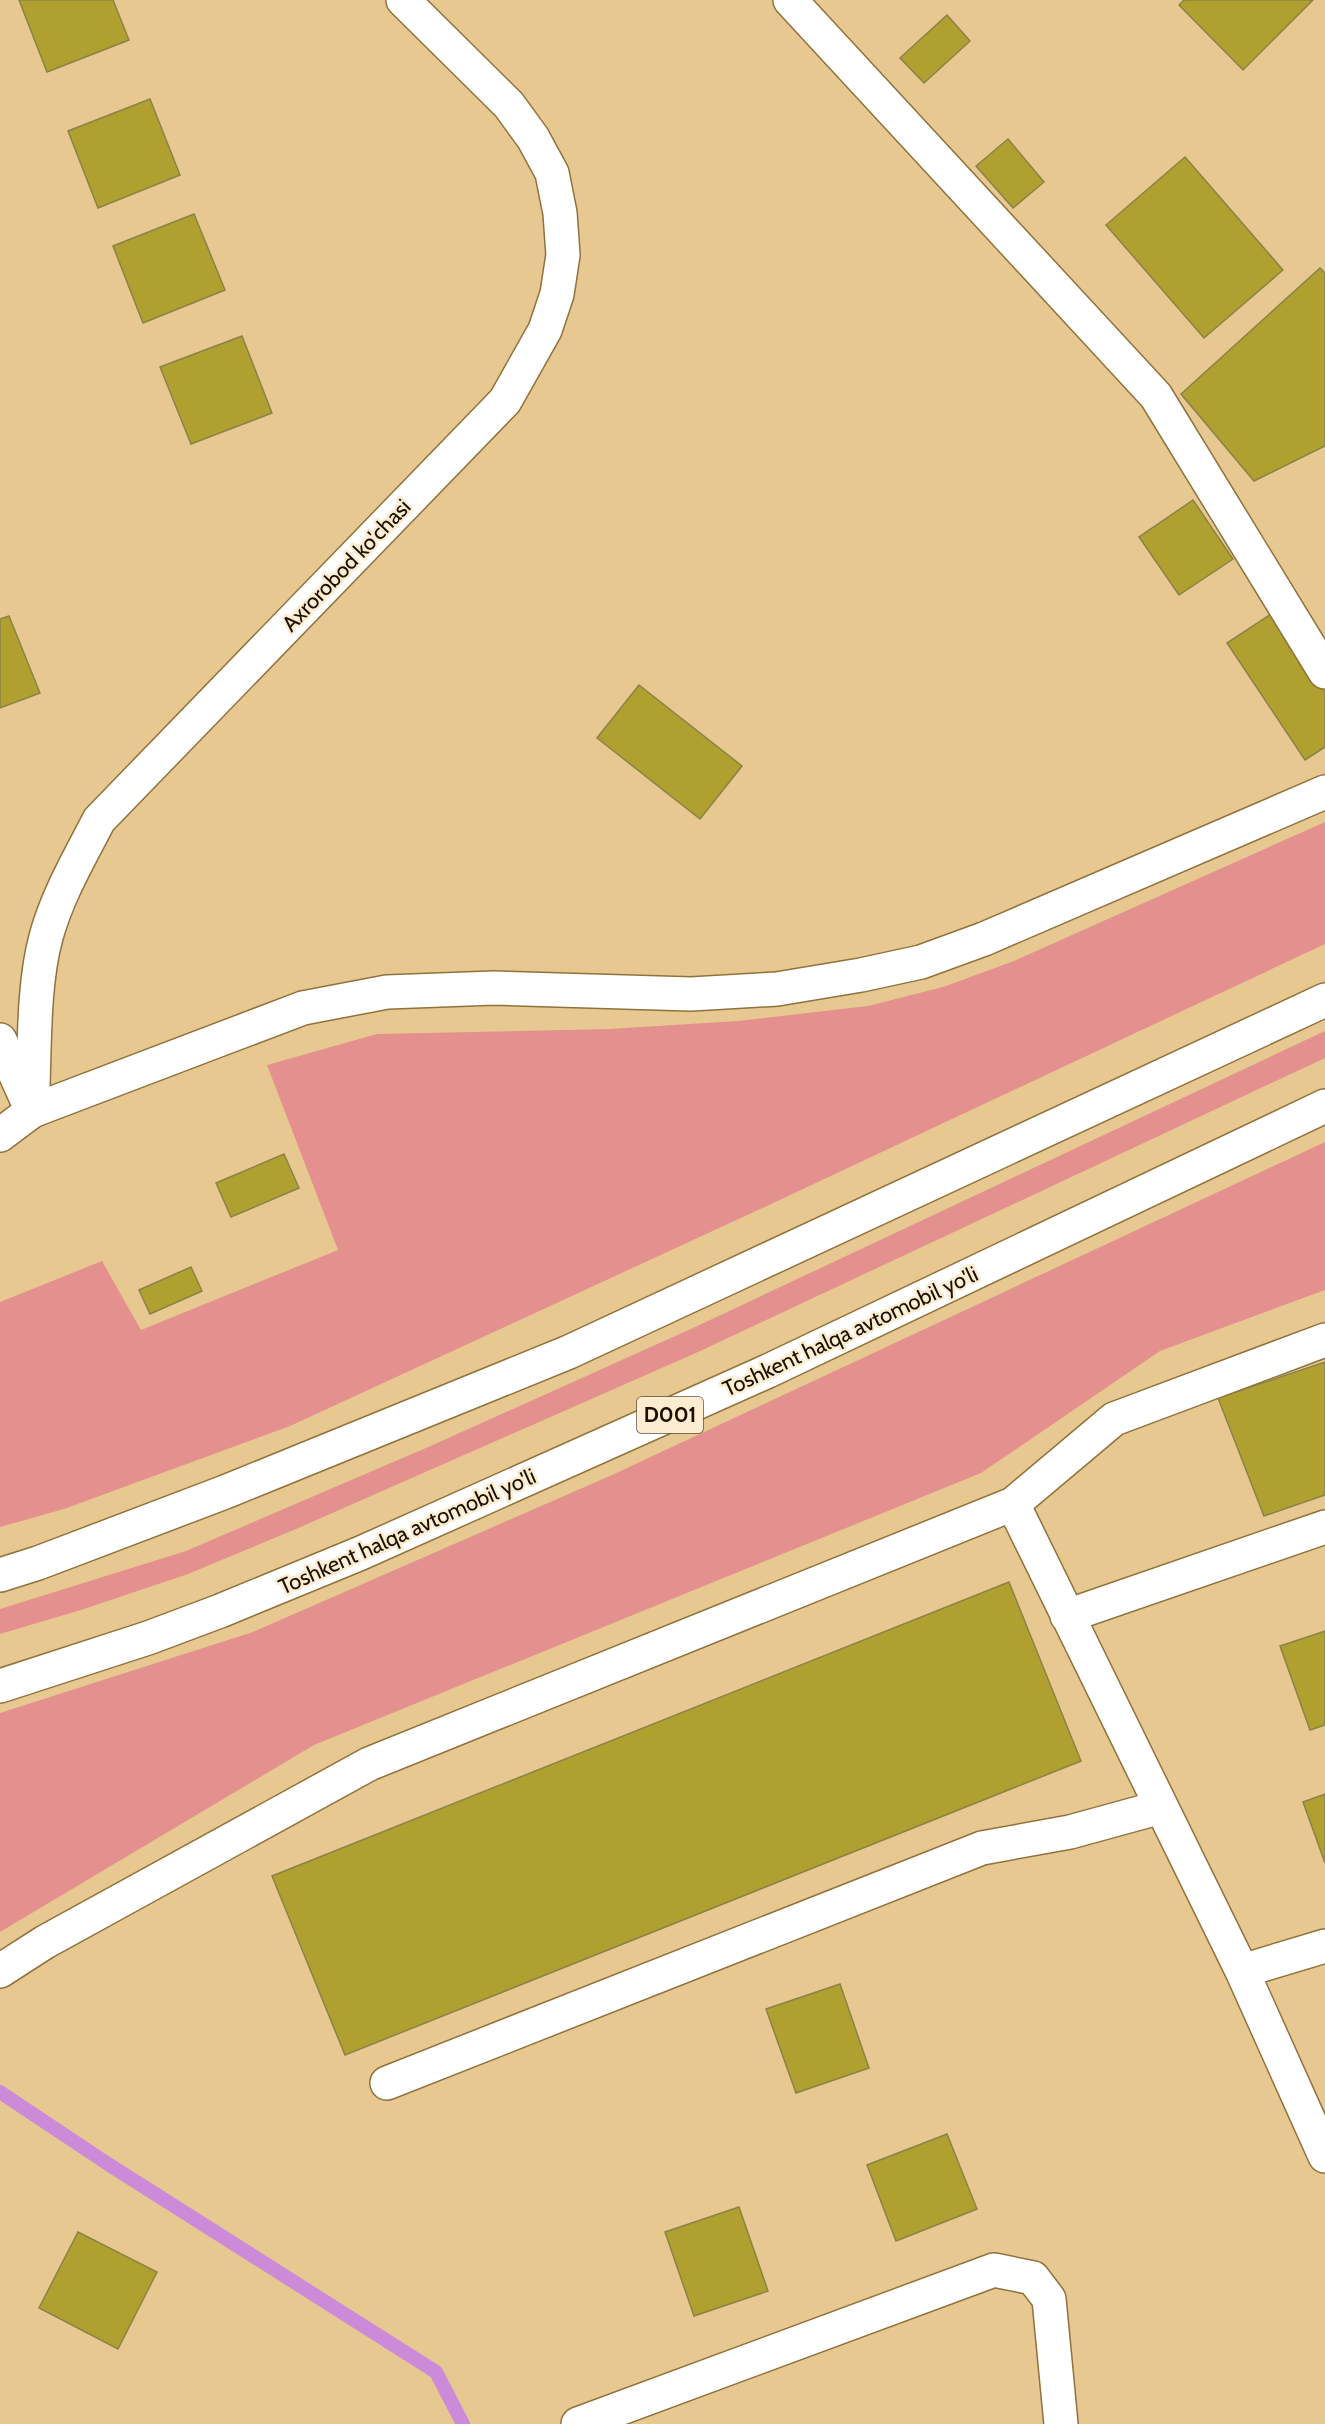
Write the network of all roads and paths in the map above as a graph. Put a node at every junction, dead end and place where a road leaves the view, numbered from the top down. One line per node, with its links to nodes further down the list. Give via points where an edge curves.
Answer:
1 (404, 0): 8 (main road, Axrorobod ko'chasi, via 509,105 552,173 563,255 557,294 545,330 505,401 99,820 46,935 39,968)
2 (790, 0): 3 (main road, via 1156,396)
3 (1325, 672)
4 (1325, 792): 8 (main road, via 984,939 921,962 777,989 691,994 494,988 387,992 303,1008)
5 (1325, 1000): 13 (main road, via 569,1352 225,1492)
6 (0, 1040): 8 (main road)
7 (1325, 1106): 15 (main road, Toshkent halqa avtomobil yo'li / D001, via 768,1371 361,1553 189,1623)
8 (32, 1111): 9 (main road)
9 (0, 1135)
10 (1325, 1340): 11 (main road, via 1114,1419)
11 (1013, 1504): 14 (main road); 18 (main road, via 369,1764 45,1942)
12 (1325, 1527): 14 (main road)
13 (0, 1575)
14 (1068, 1616): 16 (main road)
15 (0, 1686)
16 (1161, 1807): 19 (main road); 20 (main road, via 1070,1832 982,1848)
17 (1325, 1946): 19 (main road)
18 (0, 1971)
19 (1242, 1971): 21 (main road)
20 (387, 2083)
21 (1325, 2156)
22 (578, 2424): 23 (main road, via 994,2270 1033,2278 1049,2299)
23 (1060, 2424)

